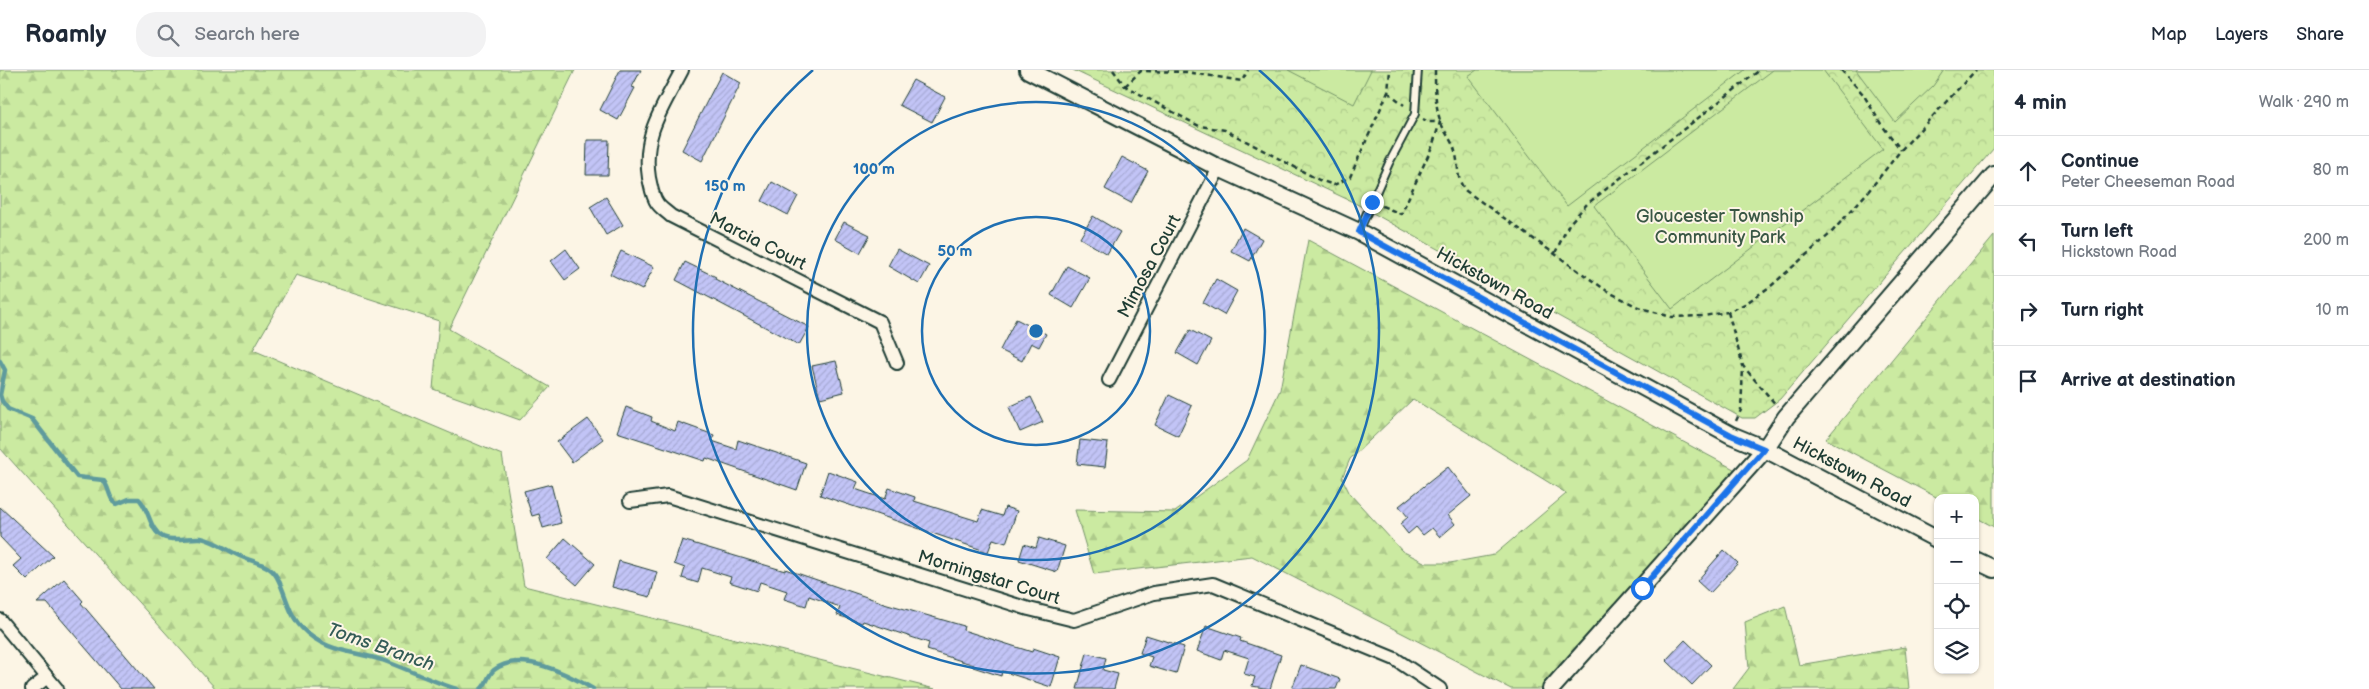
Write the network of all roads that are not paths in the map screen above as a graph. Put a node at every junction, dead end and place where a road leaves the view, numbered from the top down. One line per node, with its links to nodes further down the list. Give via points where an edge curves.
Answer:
1 (682, 70): 7 (street, Marcia Court, via 654,125 648,145 651,188 657,203 671,216 880,322)
2 (1028, 70): 4 (street, Hickstown Road)
3 (1418, 70): 6 (lane, via 1414,114)
4 (1219, 168): 6 (street, Hickstown Road); 8 (street, Mimosa Court)
5 (1994, 174): 9 (street, via 1786,417)
6 (1359, 232): 9 (street, Hickstown Road, via 1731,435)
7 (897, 363)
8 (1109, 380)
9 (1764, 449): 11 (street, Hickstown Road); 19 (street)
10 (630, 501): 18 (street, Morningstar Court, via 668,496 1029,610 1074,620 1154,593 1213,584 1395,659)
11 (1936, 539)
12 (1979, 562): 13 (street)
13 (1994, 570)
14 (0, 620): 15 (street)
15 (46, 677): 16 (street); 17 (street)
16 (32, 689)
17 (56, 689)
18 (1440, 689)
19 (1551, 689)

